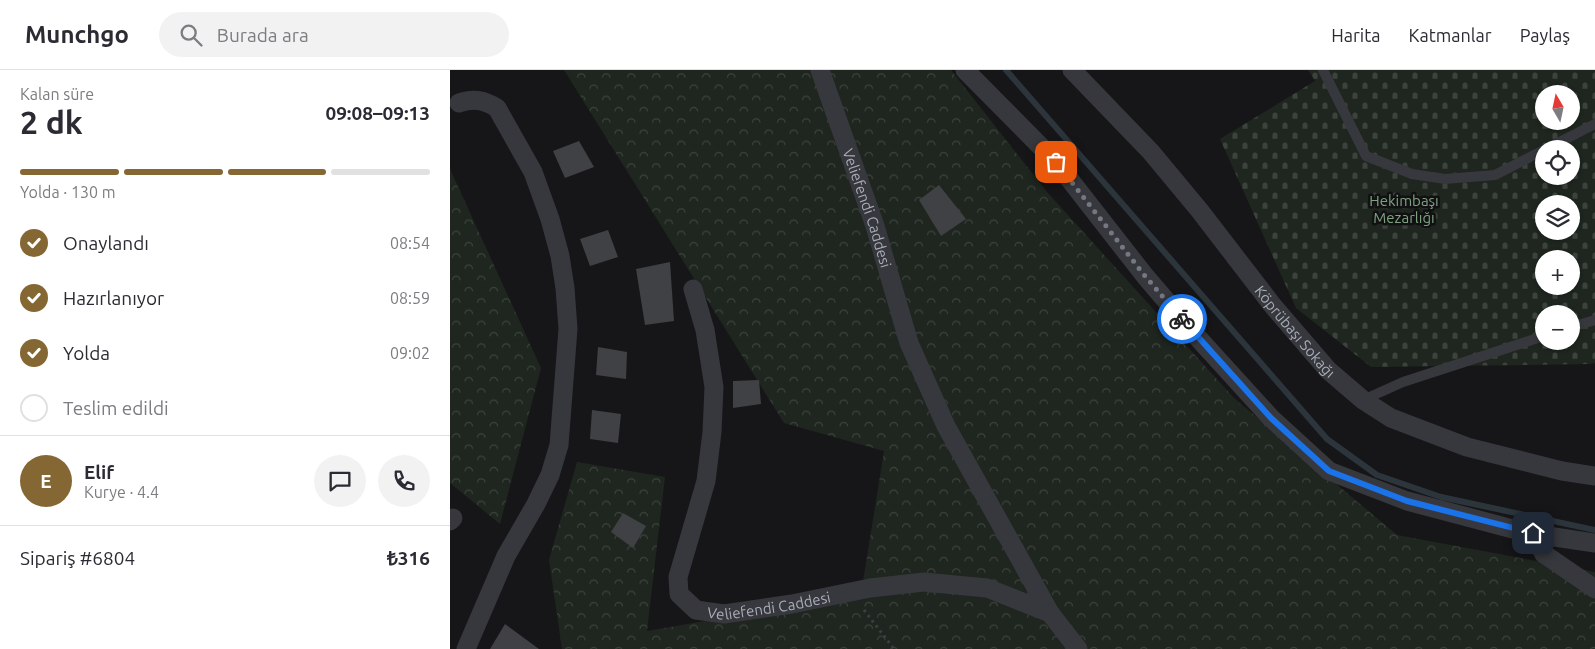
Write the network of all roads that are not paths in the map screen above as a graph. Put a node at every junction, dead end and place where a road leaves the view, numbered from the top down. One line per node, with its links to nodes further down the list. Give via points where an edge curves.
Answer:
1 (820, 70): 18 (street, Veliefendi Caddesi, via 875,226 909,343 946,426)
2 (965, 70): 15 (street, via 1056,162 1199,339 1271,418 1329,471 1407,501)
3 (1072, 70): 13 (street, Köprübaşı Sokağı, via 1151,152 1328,370)
4 (1323, 70): 8 (lane, via 1366,156 1412,174 1445,179 1495,175)
5 (458, 103): 19 (street, via 479,100 497,108 533,172 560,256 568,329 561,427 550,475 506,556)
6 (1595, 124): 7 (lane)
7 (1563, 140)
8 (1535, 154)
9 (693, 289): 18 (street, Veliefendi Caddesi, via 705,330 714,387 706,481 678,577 679,594 696,610 724,614 870,588 924,582 987,588)
10 (1595, 320): 11 (lane)
11 (1580, 324)
12 (1535, 339): 13 (lane, via 1403,382)
13 (1363, 400): 14 (street, Köprübaşı Sokağı, via 1391,418 1467,447)
14 (1595, 476)
15 (1533, 533): 16 (street); 17 (street, via 1544,554)
16 (1595, 543)
17 (1595, 588)
18 (1050, 613): 20 (street, Veliefendi Caddesi)
19 (466, 649)
20 (1078, 649)

